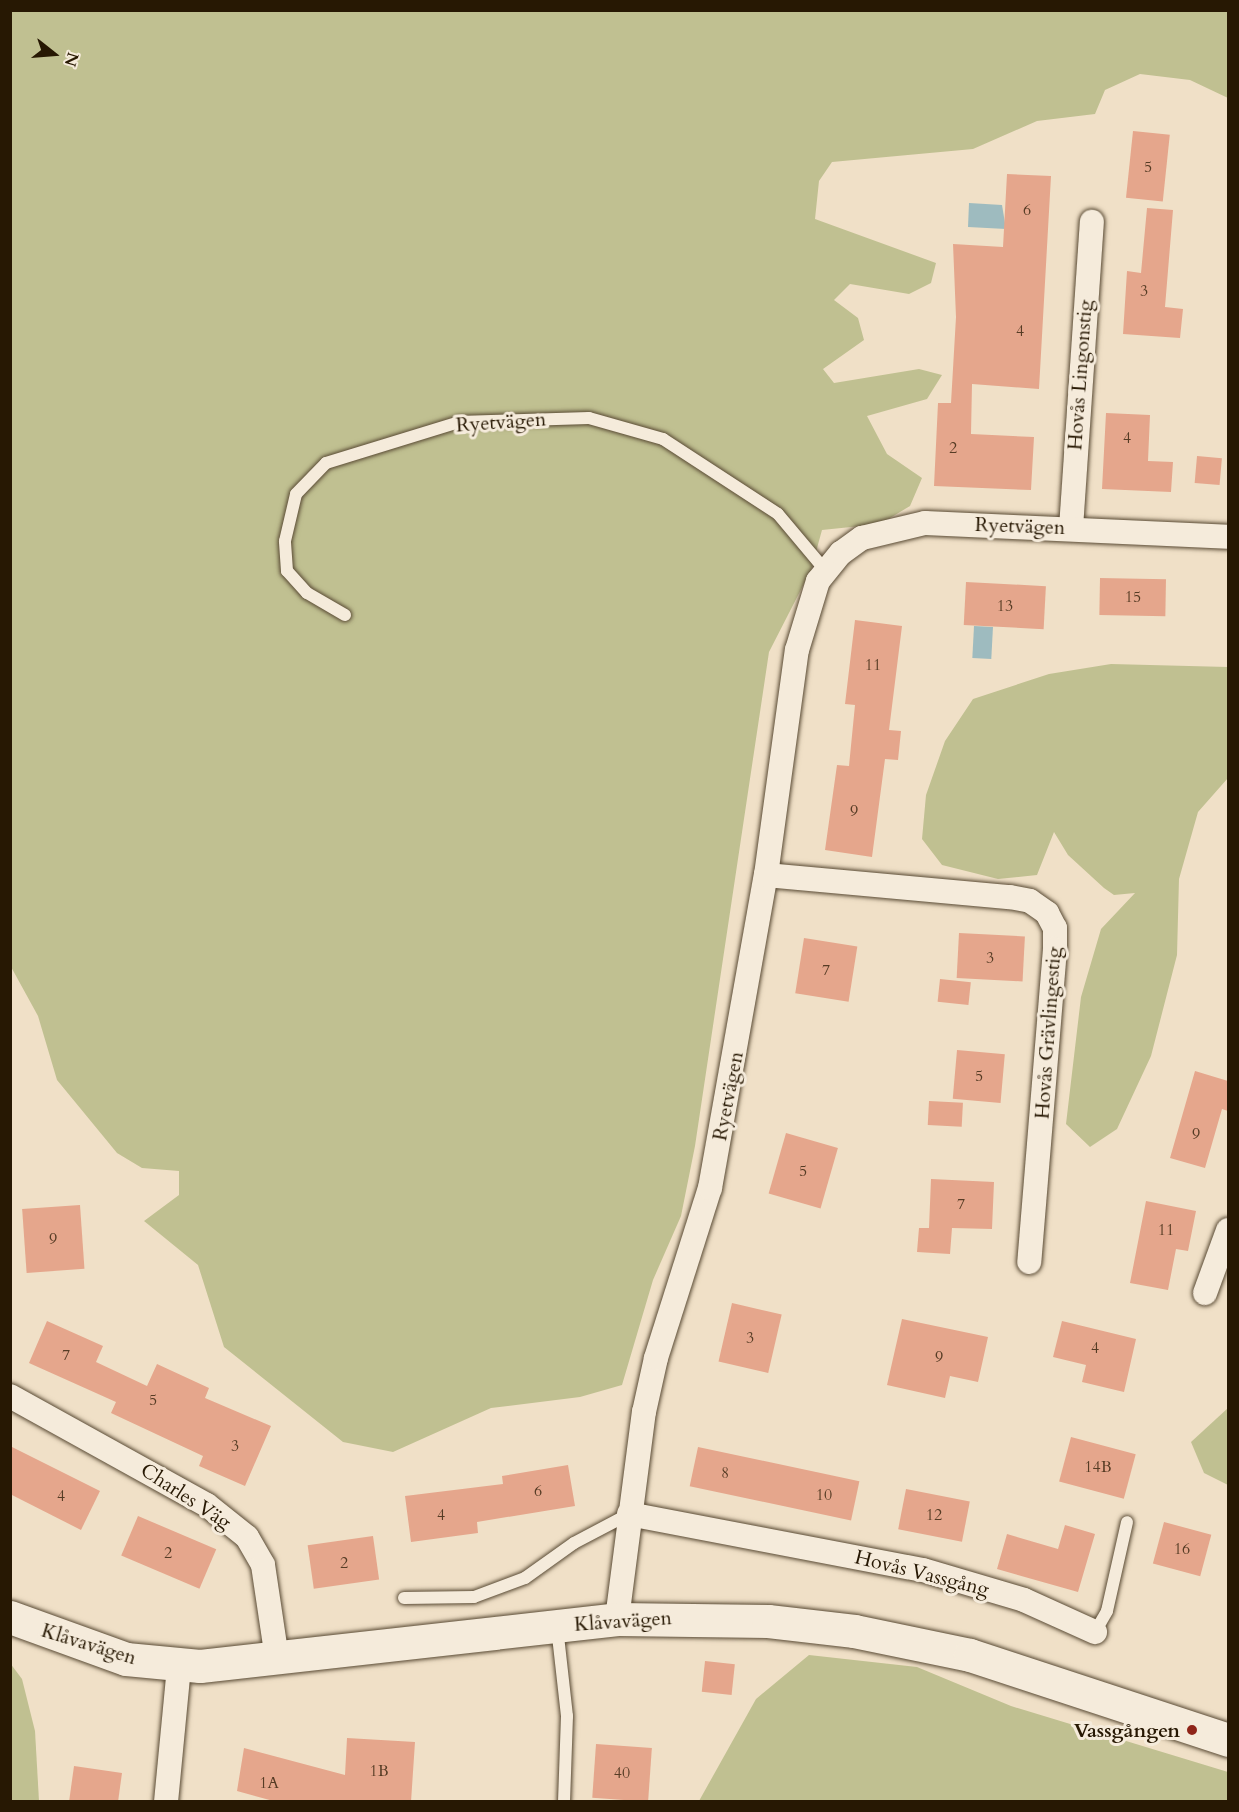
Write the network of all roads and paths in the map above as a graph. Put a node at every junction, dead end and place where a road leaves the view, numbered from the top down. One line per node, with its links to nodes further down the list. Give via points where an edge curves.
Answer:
1 (1092, 222): 2 (street, Hovås Lingonstig)
2 (1071, 528): 3 (street, Ryetvägen); 4 (street, Ryetvägen, via 925,523 894,528 862,538)
3 (1228, 537)
4 (825, 570): 5 (lane, Ryetvägen, via 778,514 663,439 590,418 459,422 326,463 296,494 285,541 287,571 307,593); 6 (street, Ryetvägen, via 806,608 797,650)
5 (345, 615)
6 (766, 875): 8 (street, Hovås Grävlingestig, via 1010,897 1030,901 1047,913 1055,928 1055,949); 11 (street, Ryetvägen, via 710,1188 656,1358)
7 (1228, 1230): 9 (street)
8 (1029, 1262)
9 (1205, 1293)
10 (10, 1396): 18 (street, Charles Väg, via 207,1505 247,1537 263,1565)
11 (629, 1514): 13 (lane, via 574,1543 525,1578 474,1597); 15 (street, Ryetvägen); 17 (street, Hovås Vassgång, via 923,1570 1024,1600)
12 (1126, 1522): 17 (lane, Hovås Vassgång, via 1107,1611)
13 (404, 1598)
14 (10, 1617): 19 (street, Klåvavägen, via 126,1659)
15 (617, 1619): 16 (street, Klåvavägen); 20 (street, Klåvavägen, via 768,1621 911,1641 970,1655)
16 (557, 1626): 18 (street, Klåvavägen); 22 (lane, via 568,1737)
17 (1095, 1632)
18 (277, 1659): 19 (street, Klåvavägen)
19 (179, 1666): 21 (street)
20 (1228, 1740)
21 (166, 1802)
22 (564, 1802)

